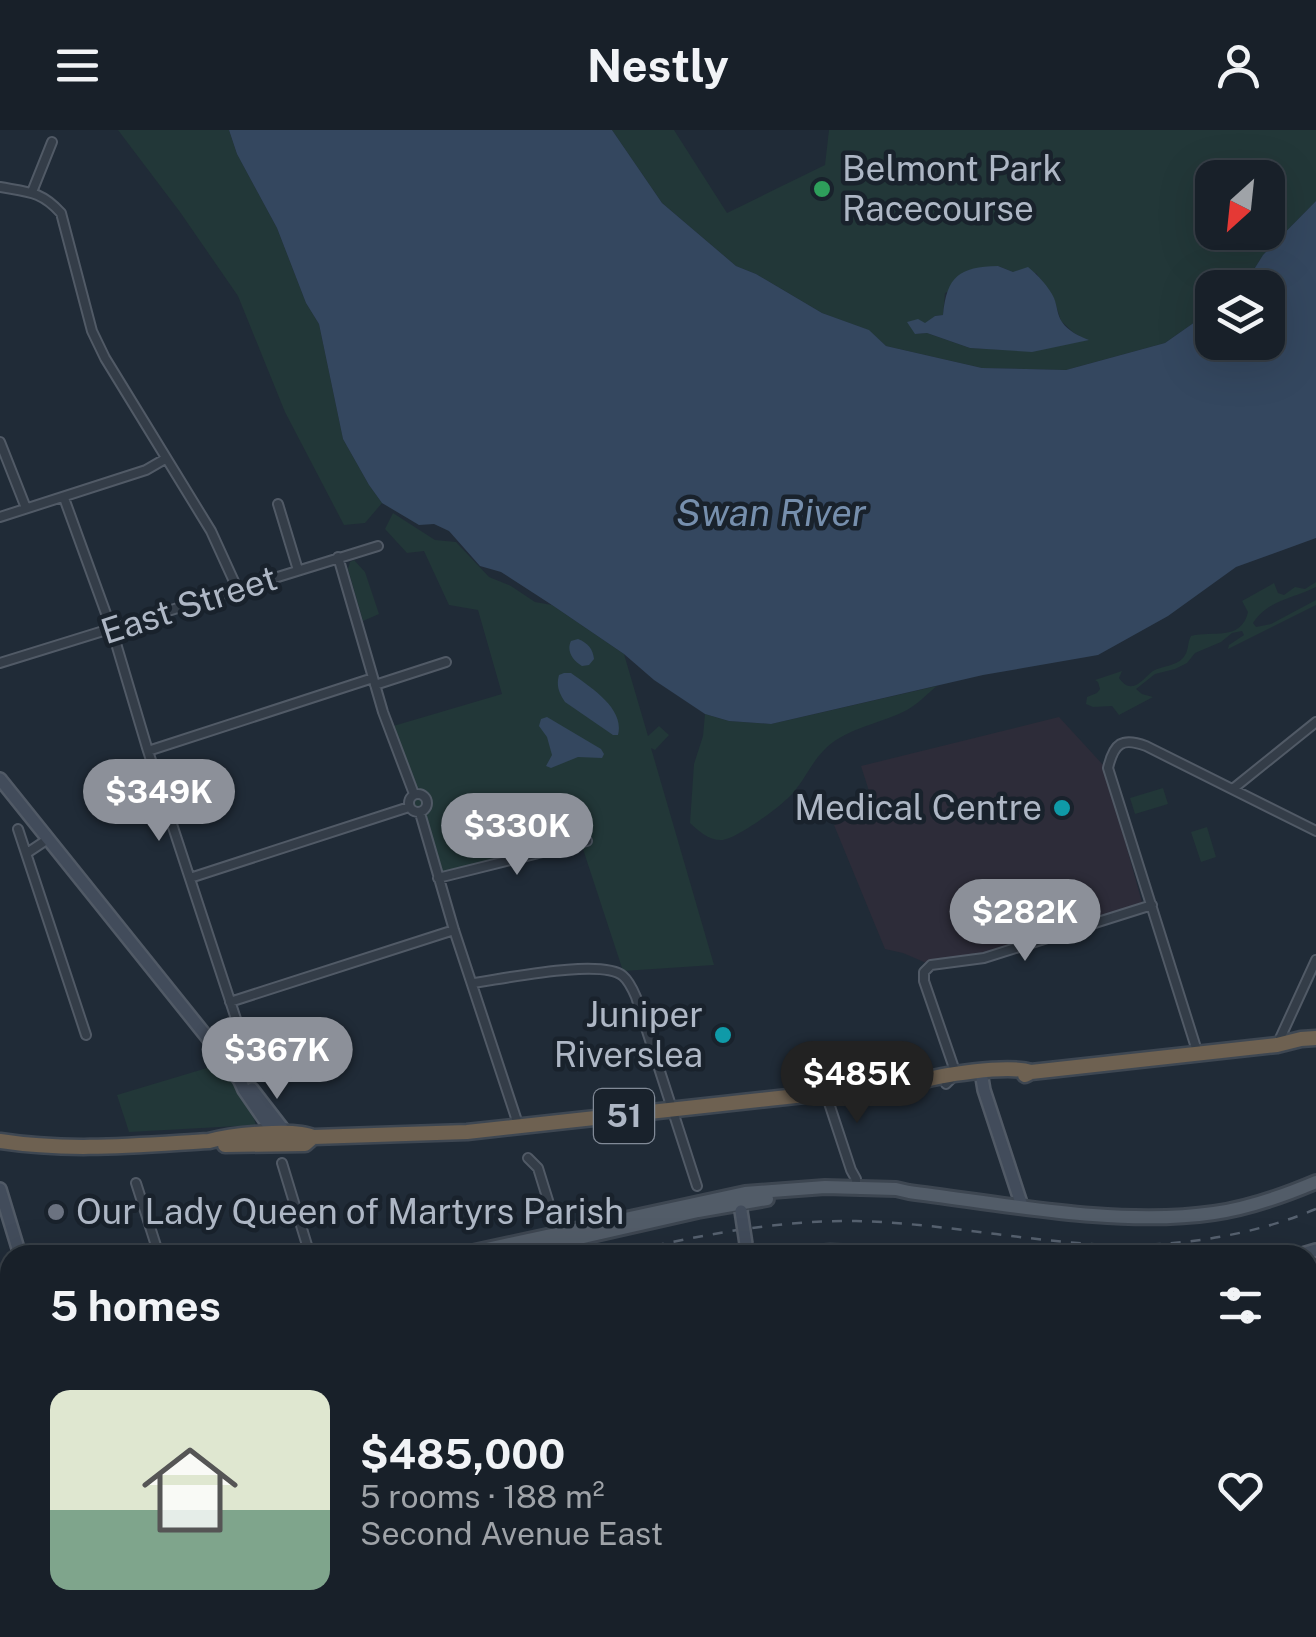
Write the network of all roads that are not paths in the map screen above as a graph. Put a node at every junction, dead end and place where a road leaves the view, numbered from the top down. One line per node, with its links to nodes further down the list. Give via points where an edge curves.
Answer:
1 (52, 142): 3 (street)
2 (0, 187): 3 (street)
3 (32, 192): 5 (street, via 61,213 92,331)
4 (0, 442): 8 (street)
5 (165, 459): 6 (street); 13 (street, via 211,531)
6 (64, 498): 8 (street); 14 (street)
7 (278, 504): 12 (street)
8 (26, 508): 9 (street)
9 (0, 517)
10 (378, 546): 11 (street, East Street)
11 (338, 557): 12 (street, East Street); 17 (street)
12 (298, 570): 13 (street, East Street)
13 (237, 588): 14 (street, East Street)
14 (112, 630): 16 (street, East Street); 19 (street)
15 (446, 662): 17 (street)
16 (0, 664)
17 (374, 682): 19 (street); 22 (street)
18 (1316, 722): 21 (street)
19 (148, 750): 30 (street)
20 (0, 779): 27 (street)
21 (1234, 788): 26 (street); 32 (street, via 1133,741 1115,748 1108,768)
22 (414, 794): 23 (street); 24 (street, via 426,799)
23 (409, 807): 24 (street); 30 (street)
24 (420, 813): 31 (street)
25 (18, 829): 29 (street)
26 (1316, 831)
27 (48, 838): 29 (street); 41 (street)
28 (586, 841): 31 (street)
29 (27, 853): 37 (street)
30 (190, 878): 36 (street)
31 (438, 878): 33 (street)
32 (1152, 905): 40 (street); 43 (street, via 984,958 931,965 924,981 955,1071)
33 (454, 930): 35 (street); 36 (street)
34 (1316, 960): 39 (street)
35 (473, 983): 45 (street, via 588,968 622,975 636,997); 46 (street)
36 (230, 1002): 41 (street, via 240,1036)
37 (86, 1034)
38 (1316, 1042): 39 (highway, 51)
39 (1277, 1045): 40 (highway, 51)
40 (1198, 1054): 42 (highway, 51)
41 (227, 1062): 47 (street)
42 (982, 1076): 43 (highway, 51); 57 (street)
43 (950, 1080): 44 (highway, 51)
44 (826, 1094): 45 (highway, 51); 55 (street)
45 (673, 1110): 46 (highway, 51); 53 (street)
46 (518, 1127): 47 (highway, 51, via 312,1138 304,1144)
47 (284, 1137): 48 (highway, 51, via 223,1146)
48 (0, 1141)
49 (528, 1158): 58 (street, via 538,1168)
50 (282, 1163): 61 (street)
51 (1316, 1182): 57 (main road, via 1216,1213 1173,1217)
52 (136, 1183): 60 (street)
53 (697, 1186)
54 (0, 1188): 59 (street)
55 (851, 1189): 56 (main road); 57 (main road, via 896,1188)
56 (743, 1202): 58 (main road); 64 (street, bridge)
57 (1022, 1206)
58 (559, 1238): 62 (main road); 63 (main road)
59 (17, 1245)
60 (156, 1245)
61 (307, 1245)
62 (518, 1245)
63 (536, 1245)
64 (749, 1245)

